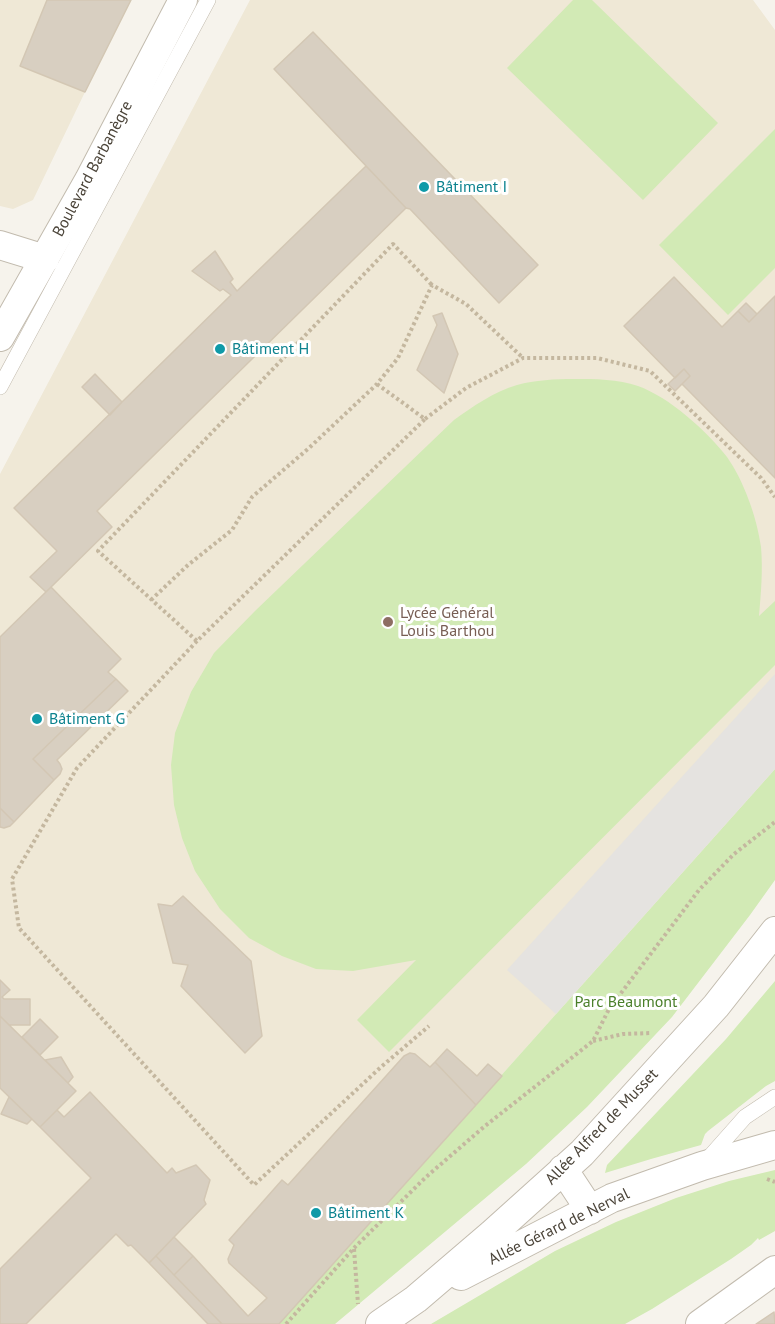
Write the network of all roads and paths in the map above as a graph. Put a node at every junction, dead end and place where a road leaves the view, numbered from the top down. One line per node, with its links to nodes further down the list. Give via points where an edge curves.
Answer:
1 (183, 0): 4 (street, Boulevard Barbanègre)
2 (208, 0): 9 (lane)
3 (0, 245): 4 (street)
4 (45, 259): 6 (street, Boulevard Barbanègre)
5 (432, 285): 7 (path, via 466,304); 8 (path, via 398,358); 12 (path, via 393,244 98,551)
6 (0, 337)
7 (523, 358): 10 (path, via 466,388); 11 (path, via 597,358 650,370 761,478)
8 (377, 384): 10 (path); 12 (path, via 252,497 232,530)
9 (0, 387)
10 (425, 419): 13 (path)
11 (775, 497)
12 (151, 600): 13 (path)
13 (197, 641): 16 (path, via 77,768 12,879 18,928 254,1185)
14 (775, 822): 18 (path, via 734,854 699,890 609,1009)
15 (775, 931): 17 (street, Allée Alfred de Musset)
16 (429, 1026)
17 (693, 1031): 18 (path, via 623,1034); 22 (street, Allée Alfred de Musset)
18 (593, 1041): 24 (path, via 426,1177)
19 (775, 1097): 21 (lane, via 745,1117)
20 (775, 1145): 21 (street, Allée Gérard de Nerval)
21 (702, 1166): 23 (street, Allée Gérard de Nerval, via 612,1198)
22 (563, 1169): 23 (street); 26 (street, Allée Alfred de Musset)
23 (590, 1210): 26 (street, Allée Gérard de Nerval)
24 (354, 1248): 27 (path); 28 (path)
25 (775, 1270): 30 (street)
26 (416, 1299): 29 (street, Allée Alfred de Musset)
27 (358, 1304)
28 (286, 1324)
29 (380, 1324)
30 (700, 1324)

